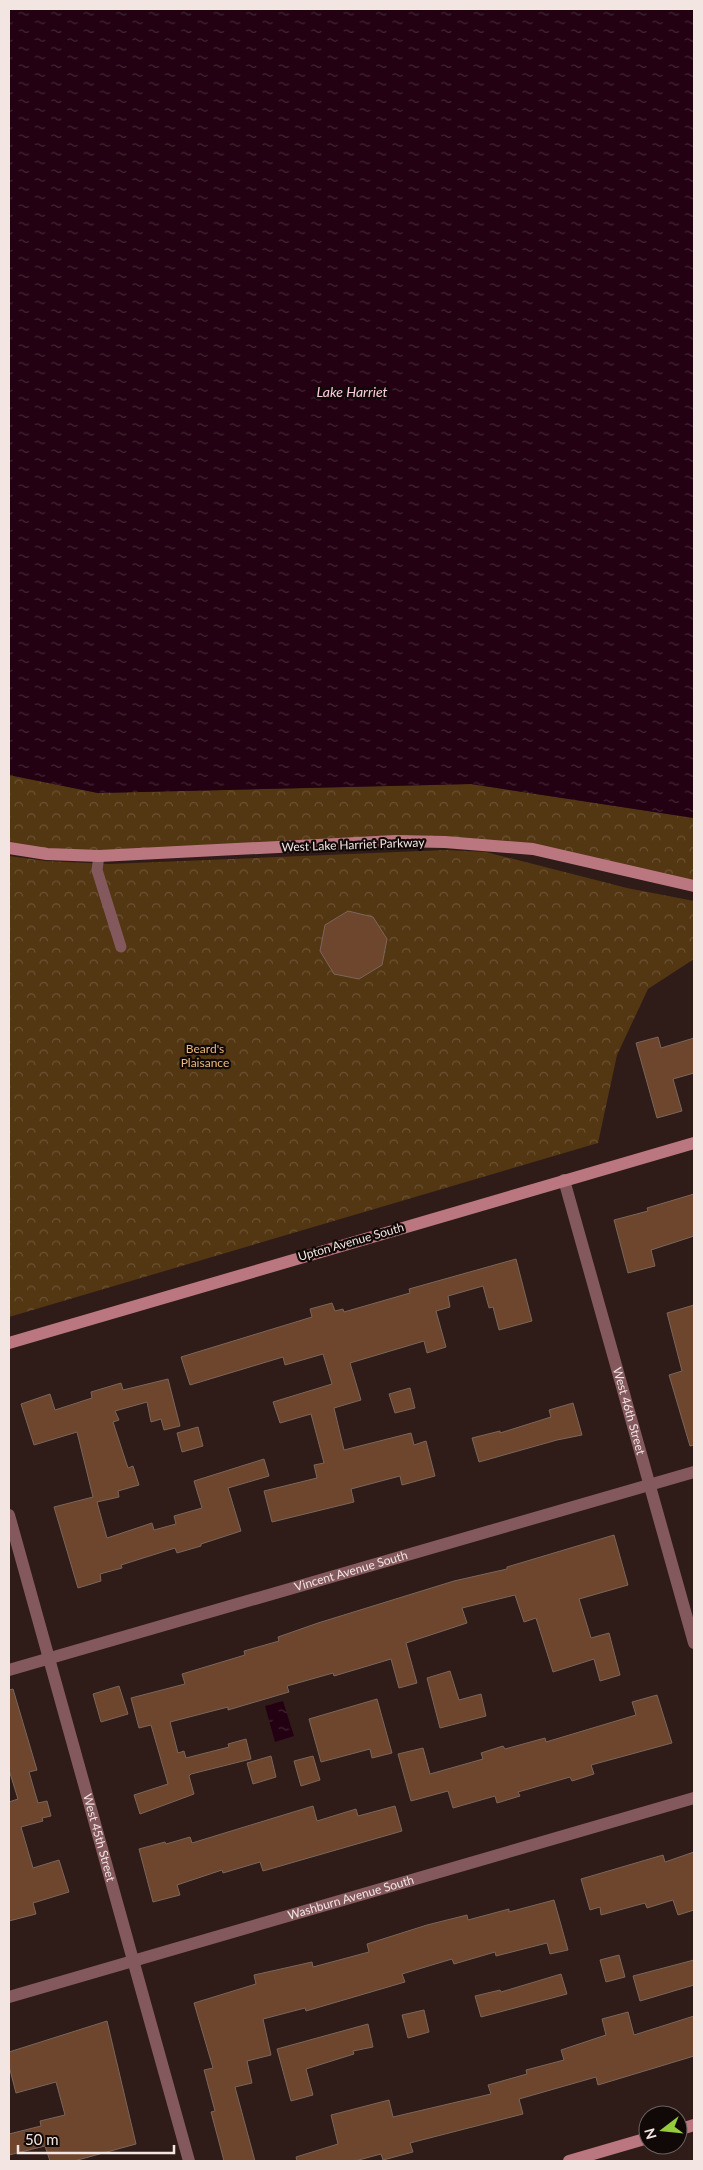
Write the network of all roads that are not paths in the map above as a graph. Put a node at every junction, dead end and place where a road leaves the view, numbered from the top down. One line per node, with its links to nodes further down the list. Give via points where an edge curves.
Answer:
1 (9, 848): 2 (street, West Lake Harriet Parkway, via 47,854)
2 (99, 856): 3 (street, West Lake Harriet Parkway, via 396,841 445,842 533,849); 4 (lane, via 97,870)
3 (694, 886)
4 (121, 947)
5 (694, 1143): 6 (street, Upton Avenue South)
6 (564, 1180): 7 (street, Upton Avenue South); 9 (street, West 46th Street)
7 (9, 1343)
8 (694, 1472): 9 (street, Vincent Avenue South)
9 (649, 1485): 11 (street, West 46th Street); 12 (street, Vincent Avenue South)
10 (9, 1515): 12 (street, West 45th Street)
11 (694, 1643)
12 (49, 1659): 13 (street, Vincent Avenue South); 15 (street, West 45th Street)
13 (9, 1670)
14 (694, 1798): 15 (street, Washburn Avenue South)
15 (133, 1961): 16 (street, Washburn Avenue South); 18 (street, West 45th Street)
16 (9, 1997)
17 (638, 2141): 19 (street)
18 (189, 2161)
19 (569, 2161)

